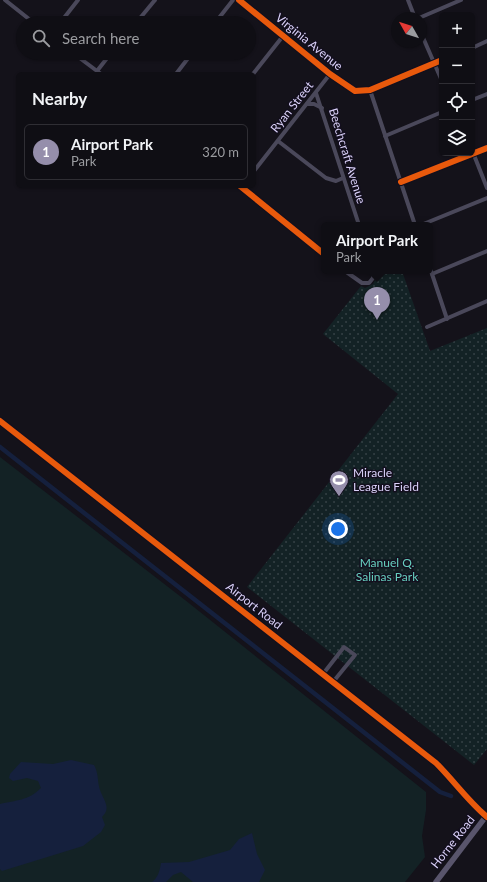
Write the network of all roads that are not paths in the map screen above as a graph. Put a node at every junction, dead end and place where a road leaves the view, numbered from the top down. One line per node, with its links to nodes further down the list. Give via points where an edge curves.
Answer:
1 (5, 0): 10 (street)
2 (78, 0): 11 (street)
3 (155, 0): 12 (street)
4 (233, 0): 13 (street)
5 (239, 0): 14 (street, Virginia Avenue)
6 (408, 0): 8 (street)
7 (461, 0): 9 (street)
8 (413, 12)
9 (427, 15)
10 (25, 16)
11 (65, 16)
12 (142, 16)
13 (220, 16)
14 (283, 36): 25 (street); 26 (street, Virginia Avenue)
15 (487, 42): 17 (street)
16 (427, 47): 22 (street)
17 (475, 47)
18 (83, 60): 23 (street)
19 (107, 60): 23 (street)
20 (187, 60): 24 (street)
21 (439, 61): 22 (street)
22 (434, 63): 27 (street); 28 (street)
23 (99, 72)
24 (178, 72)
25 (255, 72)
26 (330, 74): 28 (street, Virginia Avenue, via 351,90); 29 (street, Ryan Street)
27 (439, 74)
28 (370, 90): 35 (street)
29 (316, 93): 32 (street, Ryan Street); 33 (street, Beechcraft Avenue)
30 (487, 94): 31 (street)
31 (475, 99)
32 (307, 104): 33 (street); 36 (street, Ryan Street)
33 (322, 108): 42 (street, Beechcraft Avenue)
34 (439, 113): 35 (street)
35 (385, 136): 43 (street)
36 (278, 141): 41 (street, Ryan Street); 42 (street, via 326,178 336,181)
37 (487, 148): 38 (street)
38 (475, 151)
39 (463, 156): 43 (street)
40 (475, 156): 45 (street)
41 (256, 168)
42 (343, 178): 47 (street, Beechcraft Avenue)
43 (401, 182): 48 (street)
44 (243, 188): 51 (street)
45 (487, 188)
46 (487, 198): 49 (street)
47 (358, 222)
48 (415, 222)
49 (428, 222)
50 (487, 251): 55 (street)
51 (321, 252)
52 (349, 274): 53 (street, via 362,283 369,282)
53 (374, 274)
54 (432, 274): 57 (street)
55 (433, 274)
56 (487, 302): 57 (street)
57 (447, 319): 58 (street)
58 (427, 327)
59 (0, 420): 60 (street, Airport Road)
60 (323, 674): 61 (street, Airport Road); 61 (street, via 344,646 355,655)
61 (334, 682): 62 (street, Airport Road, via 436,763 450,776 470,802)
62 (487, 816): 63 (main road, Horne Road)
63 (436, 882)

